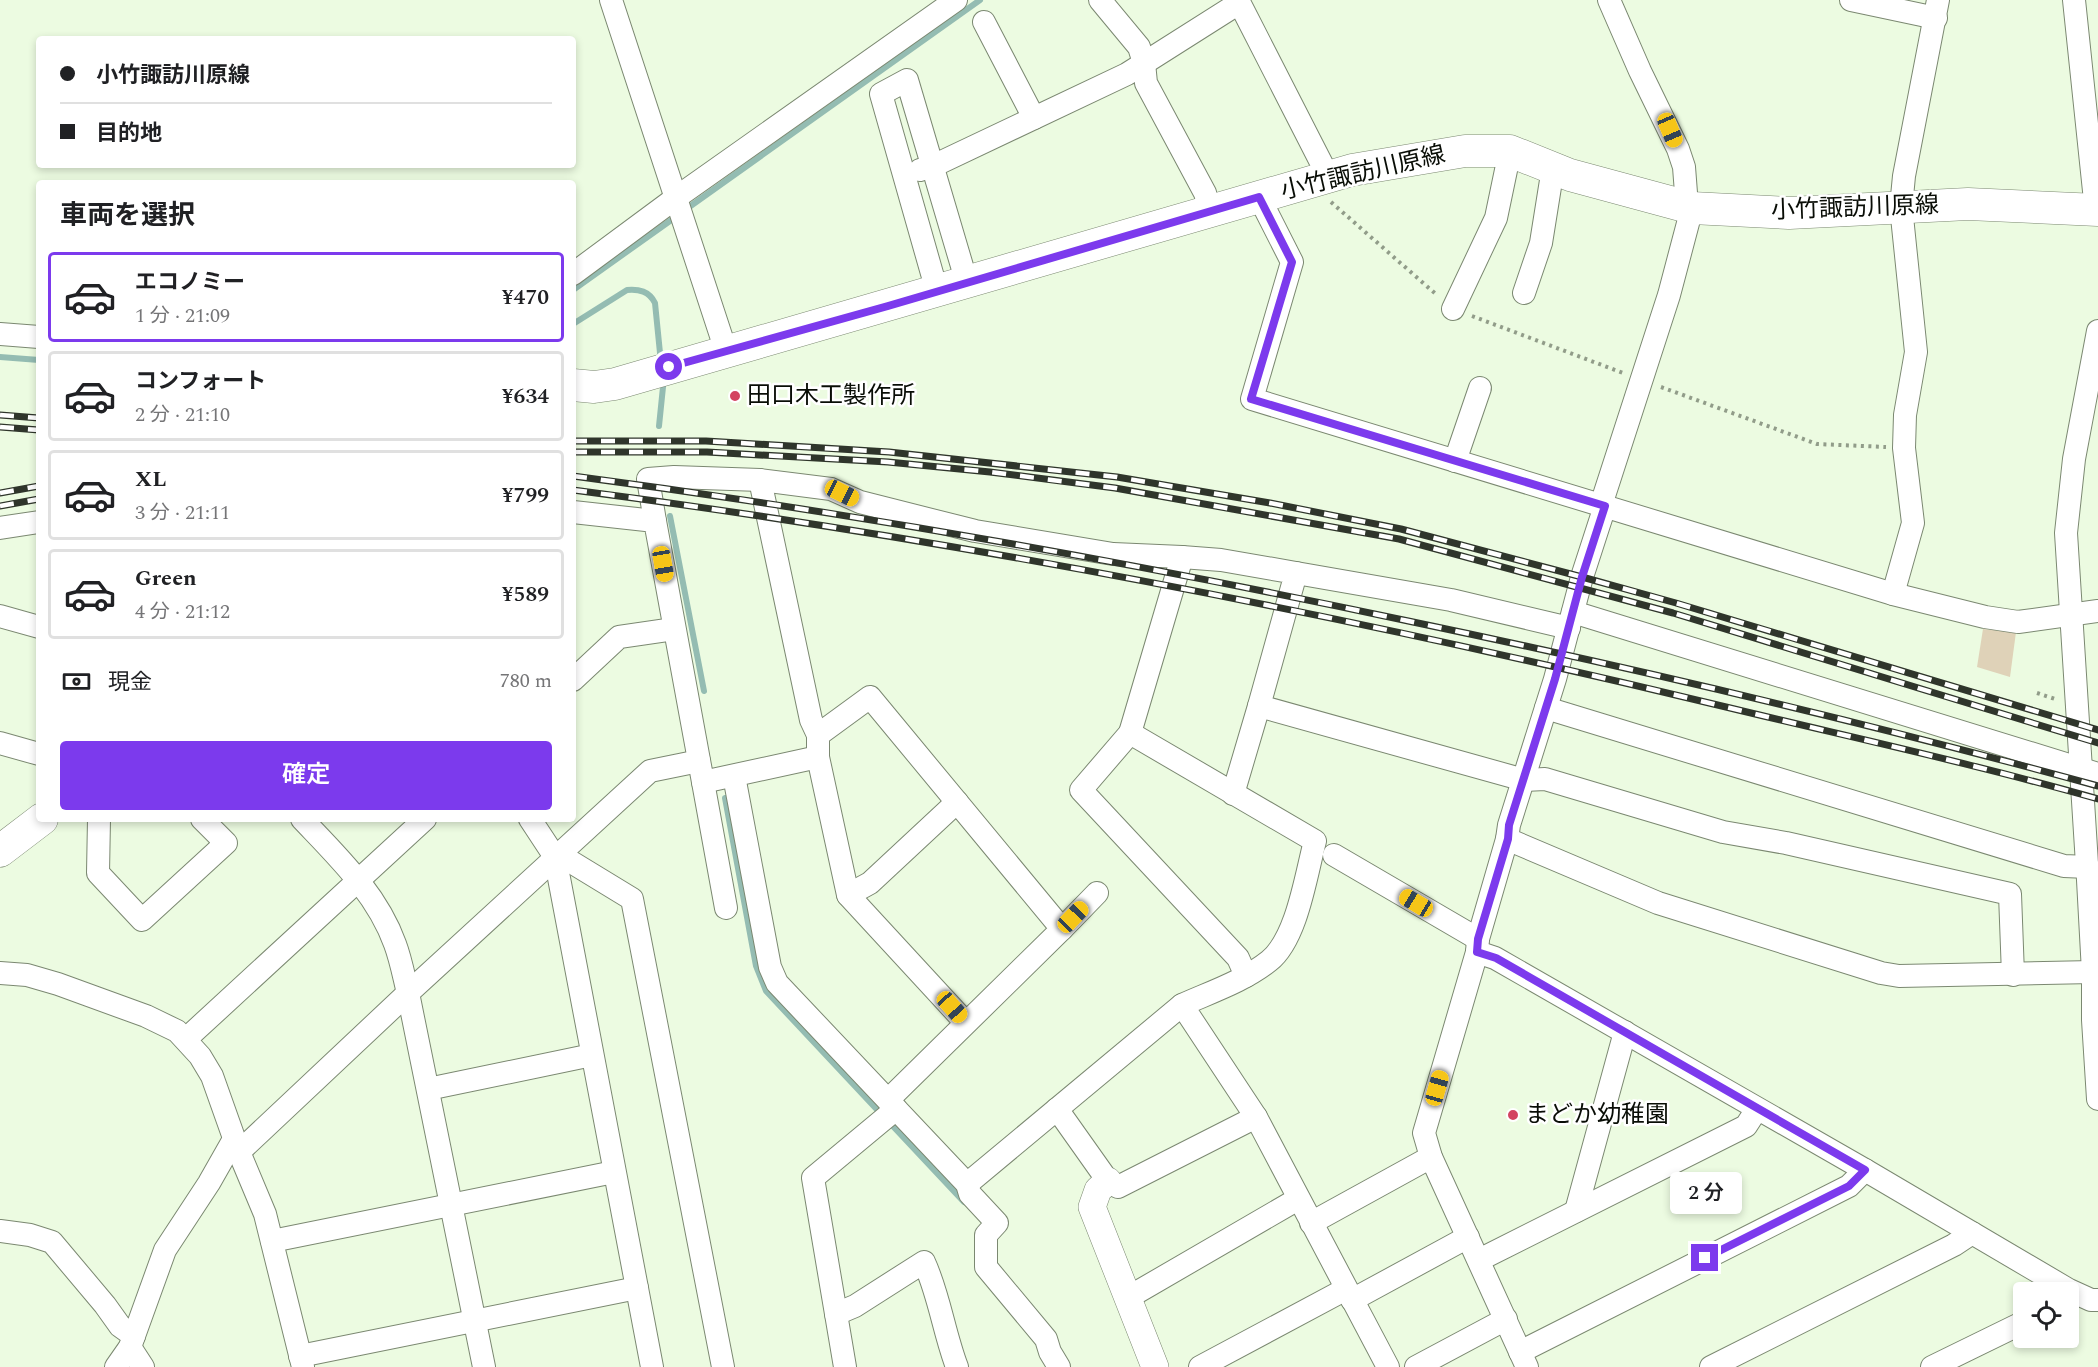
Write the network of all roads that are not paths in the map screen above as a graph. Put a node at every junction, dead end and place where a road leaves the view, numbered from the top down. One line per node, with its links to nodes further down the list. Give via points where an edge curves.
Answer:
1 (611, 0): 18 (street)
2 (956, 0): 18 (street)
3 (1100, 0): 10 (street, via 1139,47)
4 (1610, 0): 19 (street, via 1678,149)
5 (1851, 0): 8 (street)
6 (2074, 0): 21 (street)
7 (1239, 1): 10 (street); 16 (street)
8 (1937, 9): 20 (street)
9 (984, 22): 11 (street)
10 (1144, 63): 11 (street); 22 (street, via 1146,83 1205,193)
11 (1034, 118): 13 (street)
12 (1510, 151): 14 (main road, 小竹諏訪川原線); 16 (main road, 小竹諏訪川原線, via 1465,151 1352,171); 27 (street, via 1496,218)
13 (933, 166): 15 (street); 15 (street, via 907,81 881,94); 24 (street)
14 (1553, 168): 19 (main road, 小竹諏訪川原線); 26 (street, via 1541,243)
15 (904, 175): 25 (street)
16 (1320, 181): 17 (main road, 小竹諏訪川原線)
17 (1259, 197): 22 (main road, 小竹諏訪川原線); 34 (street, via 1292,262 1251,399)
18 (677, 198): 23 (street); 31 (street)
19 (1689, 207): 20 (main road, 小竹諏訪川原線, via 1789,213); 36 (street, via 1669,295)
20 (1901, 207): 21 (main road, 小竹諏訪川原線, via 1968,204); 43 (street, via 1916,352 1905,415 1904,448 1913,523)
21 (2097, 210)
22 (1211, 213): 24 (main road, 小竹諏訪川原線)
23 (576, 272)
24 (967, 283): 25 (main road, 小竹諏訪川原線)
25 (934, 292): 31 (main road, 小竹諏訪川原線)
26 (1524, 293)
27 (1453, 309)
28 (2098, 331): 45 (street, via 2074,459 2066,533)
29 (0, 334): 30 (street)
30 (36, 337)
31 (726, 351): 32 (main road, 小竹諏訪川原線, via 615,384)
32 (576, 385)
33 (1480, 388): 34 (street)
34 (1455, 461): 36 (street)
35 (760, 480): 38 (street, via 648,479); 41 (street, via 831,489 860,502 975,531 1113,554); 55 (street)
36 (1603, 505): 43 (street); 47 (street)
37 (576, 515): 38 (street)
38 (656, 521): 49 (street)
39 (36, 522): 40 (street)
40 (0, 528)
41 (1182, 557): 42 (street); 53 (street)
42 (1296, 573): 47 (street); 51 (street)
43 (1893, 594): 45 (street, via 2018,622)
44 (2098, 611): 45 (street)
45 (2071, 614): 58 (street)
46 (0, 616): 48 (street)
47 (1571, 620): 52 (street); 58 (street)
48 (36, 626)
49 (674, 629): 50 (street, via 619,638); 57 (street)
50 (576, 677)
51 (1259, 706): 60 (street); 61 (street)
52 (1546, 708): 60 (street); 73 (street)
53 (1130, 733): 61 (street); 84 (street, via 1081,790 1238,958)
54 (0, 743): 56 (street)
55 (818, 746): 59 (street); 62 (street, via 870,697); 76 (street)
56 (36, 753)
57 (701, 771): 59 (street); 72 (street, via 650,771); 77 (street)
58 (2089, 772): 73 (street)
59 (734, 776): 95 (street, via 770,967 777,983)
60 (1524, 780): 69 (street); 83 (street, via 1545,779 1723,832 2010,894)
61 (1233, 794): 84 (street, via 1315,841 1294,920 1283,944 1271,960)
62 (957, 802): 76 (street, via 870,883); 79 (street)
63 (38, 822): 70 (main road)
64 (99, 822): 65 (street, via 98,873 142,920 226,843)
65 (205, 822)
66 (306, 822): 74 (street)
67 (421, 822): 74 (street)
68 (532, 822): 72 (street)
69 (1508, 839): 80 (street); 83 (street, via 1658,903 1881,973)
70 (0, 851)
71 (1334, 855): 80 (street)
72 (555, 857): 85 (street); 90 (street); 129 (street, via 568,860 632,899)
73 (2091, 876): 78 (street)
74 (359, 880): 85 (street, via 395,944); 89 (street)
75 (1096, 893): 79 (street)
76 (848, 895): 87 (street)
77 (726, 908)
78 (2094, 909): 81 (street)
79 (1062, 929): 87 (street)
80 (1477, 945): 88 (street); 98 (street, via 1424,1133)
81 (2093, 972): 83 (street); 92 (street)
82 (0, 973): 89 (street, via 27,975 110,1002 166,1024)
83 (2013, 975)
84 (1246, 976): 86 (street)
85 (408, 993): 91 (street); 97 (street)
86 (1182, 1005): 93 (street); 96 (street)
87 (966, 1023): 95 (street)
88 (1625, 1032): 94 (street); 105 (street)
89 (186, 1039): 97 (street, via 212,1076)
90 (592, 1056): 91 (street); 100 (street)
91 (428, 1089): 104 (street)
92 (2098, 1100)
93 (1057, 1109): 101 (street); 102 (street)
94 (1757, 1109): 99 (street); 105 (street, via 1746,1126)
95 (888, 1111): 102 (street); 118 (street, via 813,1178)
96 (1256, 1117): 101 (street, via 1118,1187); 103 (street)
97 (236, 1146): 110 (street, via 265,1214); 122 (street, via 165,1250)
98 (1431, 1157): 106 (street); 109 (street)
99 (1865, 1170): 108 (street); 123 (street, via 1849,1186)
100 (614, 1172): 104 (street); 113 (street)
101 (1108, 1180): 116 (street, via 1098,1190 1092,1207)
102 (967, 1184): 132 (street, via 970,1194 997,1223 986,1235 986,1267 1046,1339)
103 (1298, 1199): 106 (street); 116 (street)
104 (451, 1205): 110 (street); 120 (street)
105 (1576, 1211): 111 (street)
106 (1311, 1223): 114 (street)
107 (0, 1231): 122 (street, via 52,1242)
108 (1972, 1233): 112 (street); 137 (street)
109 (1468, 1237): 111 (street); 114 (street)
110 (272, 1241): 124 (street)
111 (1479, 1260): 119 (street)
112 (2053, 1282)
113 (637, 1288): 120 (street); 128 (street)
114 (1349, 1294): 134 (street); 135 (street)
115 (2079, 1295): 117 (street)
116 (1129, 1297): 133 (street)
117 (2098, 1300)
118 (836, 1314): 130 (street); 131 (street, via 924,1262)
119 (1506, 1319): 123 (street); 136 (street)
120 (475, 1320): 124 (street); 127 (street)
121 (2013, 1327): 138 (street)
122 (132, 1342): 125 (street); 126 (street)
123 (1523, 1360)
124 (301, 1361)
125 (116, 1367)
126 (143, 1367)
127 (484, 1367)
128 (652, 1367)
129 (723, 1367)
130 (844, 1367)
131 (957, 1367)
132 (1059, 1367)
133 (1155, 1367)
134 (1200, 1367)
135 (1388, 1367)
136 (1416, 1367)
137 (1711, 1367)
138 (1932, 1367)

